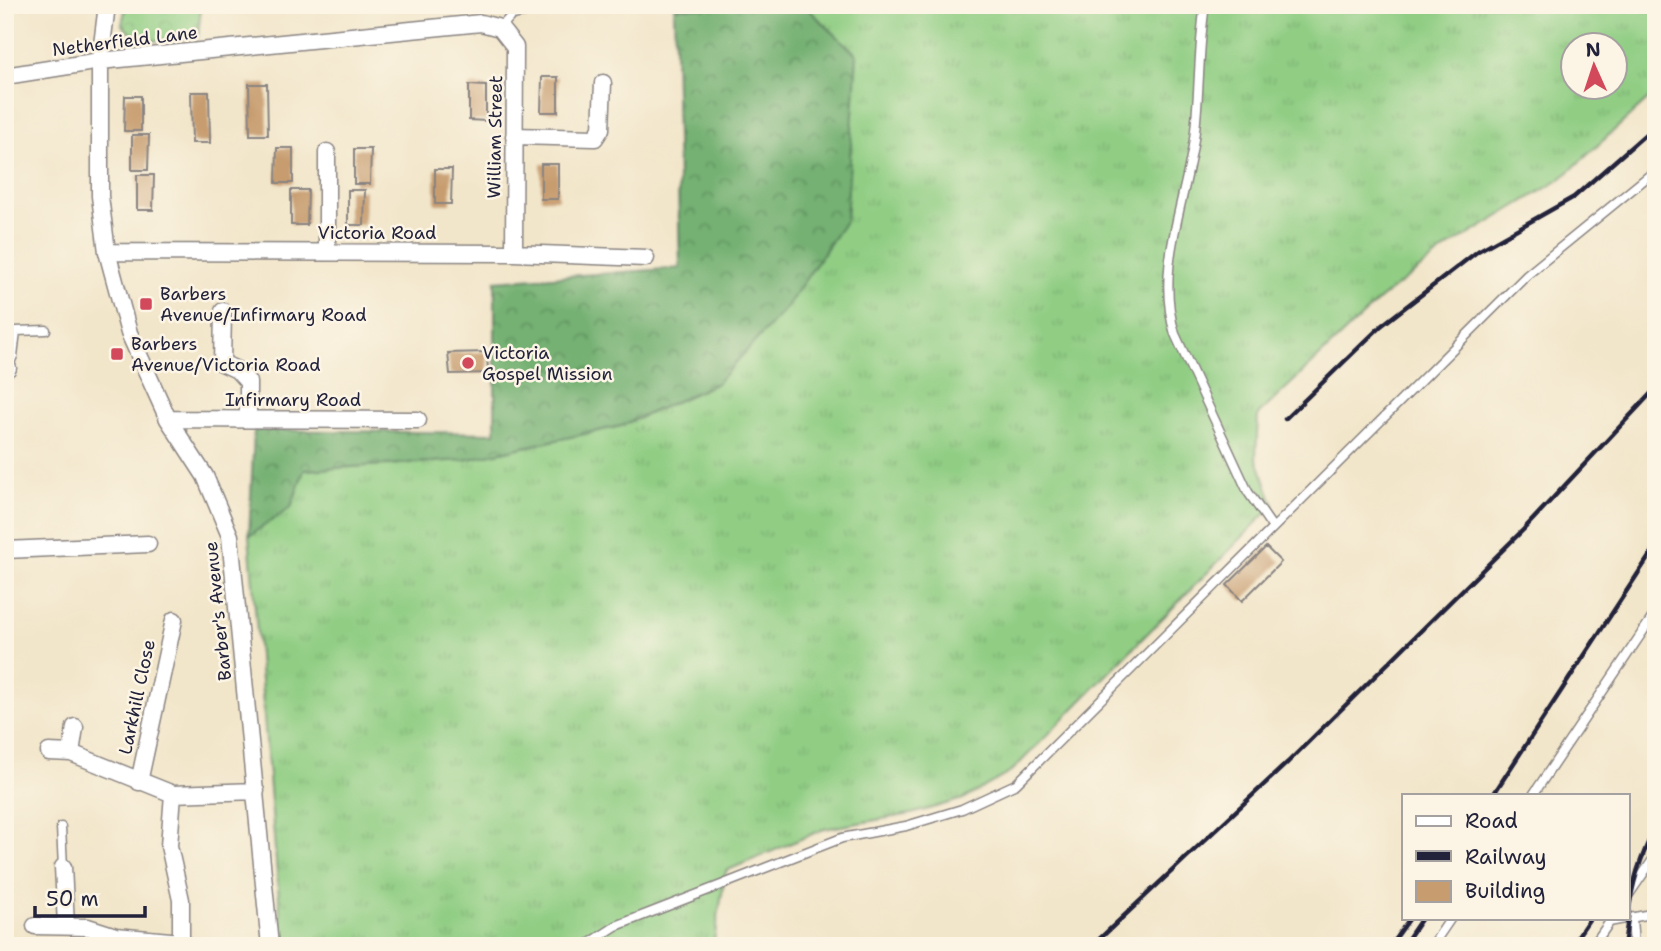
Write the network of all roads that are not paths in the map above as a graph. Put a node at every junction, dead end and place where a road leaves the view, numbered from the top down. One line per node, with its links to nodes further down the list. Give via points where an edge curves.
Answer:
1 (107, 5): 5 (street, Barber's Avenue)
2 (565, 5): 4 (lane, via 512,15)
3 (1205, 5): 21 (lane, via 1194,138 1168,268 1171,319 1243,482)
4 (500, 28): 5 (street, Netherfield Lane, via 481,23); 8 (street, William Street, via 516,47)
5 (100, 61): 6 (street, Netherfield Lane); 11 (street, Barber's Avenue, via 100,196)
6 (5, 76)
7 (604, 83): 8 (street, via 601,129 595,138)
8 (514, 136): 13 (street, William Street)
9 (327, 152): 12 (street)
10 (1656, 170): 21 (lane, via 1527,275)
11 (107, 252): 12 (street, Victoria Road); 19 (street, Barber's Avenue, via 129,333)
12 (327, 252): 13 (street, Victoria Road)
13 (514, 253): 14 (street, Victoria Road)
14 (646, 258)
15 (223, 311): 18 (street, via 222,363 248,382)
16 (46, 330): 17 (lane, via 16,331 13,356)
17 (6, 368)
18 (248, 418): 19 (street, Infirmary Road); 20 (street, Infirmary Road)
19 (168, 419): 30 (street, Barber's Avenue, via 205,476 230,536)
20 (418, 420)
21 (1273, 528): 45 (lane, via 1016,784 962,809 842,838 616,926)
22 (148, 544): 23 (street)
23 (5, 550)
24 (1656, 612): 32 (lane)
25 (174, 620): 29 (street, Larkhill Close)
26 (75, 727): 28 (street)
27 (49, 752): 28 (street)
28 (71, 753): 29 (street)
29 (139, 782): 31 (street)
30 (257, 791): 31 (street); 44 (street, Barber's Avenue)
31 (173, 794): 43 (street, via 169,846 181,900)
32 (1534, 794)
33 (61, 828): 35 (lane)
34 (1656, 855): 36 (lane)
35 (63, 867): 41 (street)
36 (1630, 893)
37 (1656, 913): 38 (lane)
38 (1632, 918): 48 (lane)
39 (1450, 920): 46 (lane)
40 (1611, 920): 47 (lane)
41 (65, 925): 42 (street); 43 (street)
42 (35, 926)
43 (181, 944)
44 (270, 946)
45 (585, 946)
46 (1432, 946)
47 (1593, 946)
48 (1634, 946)

